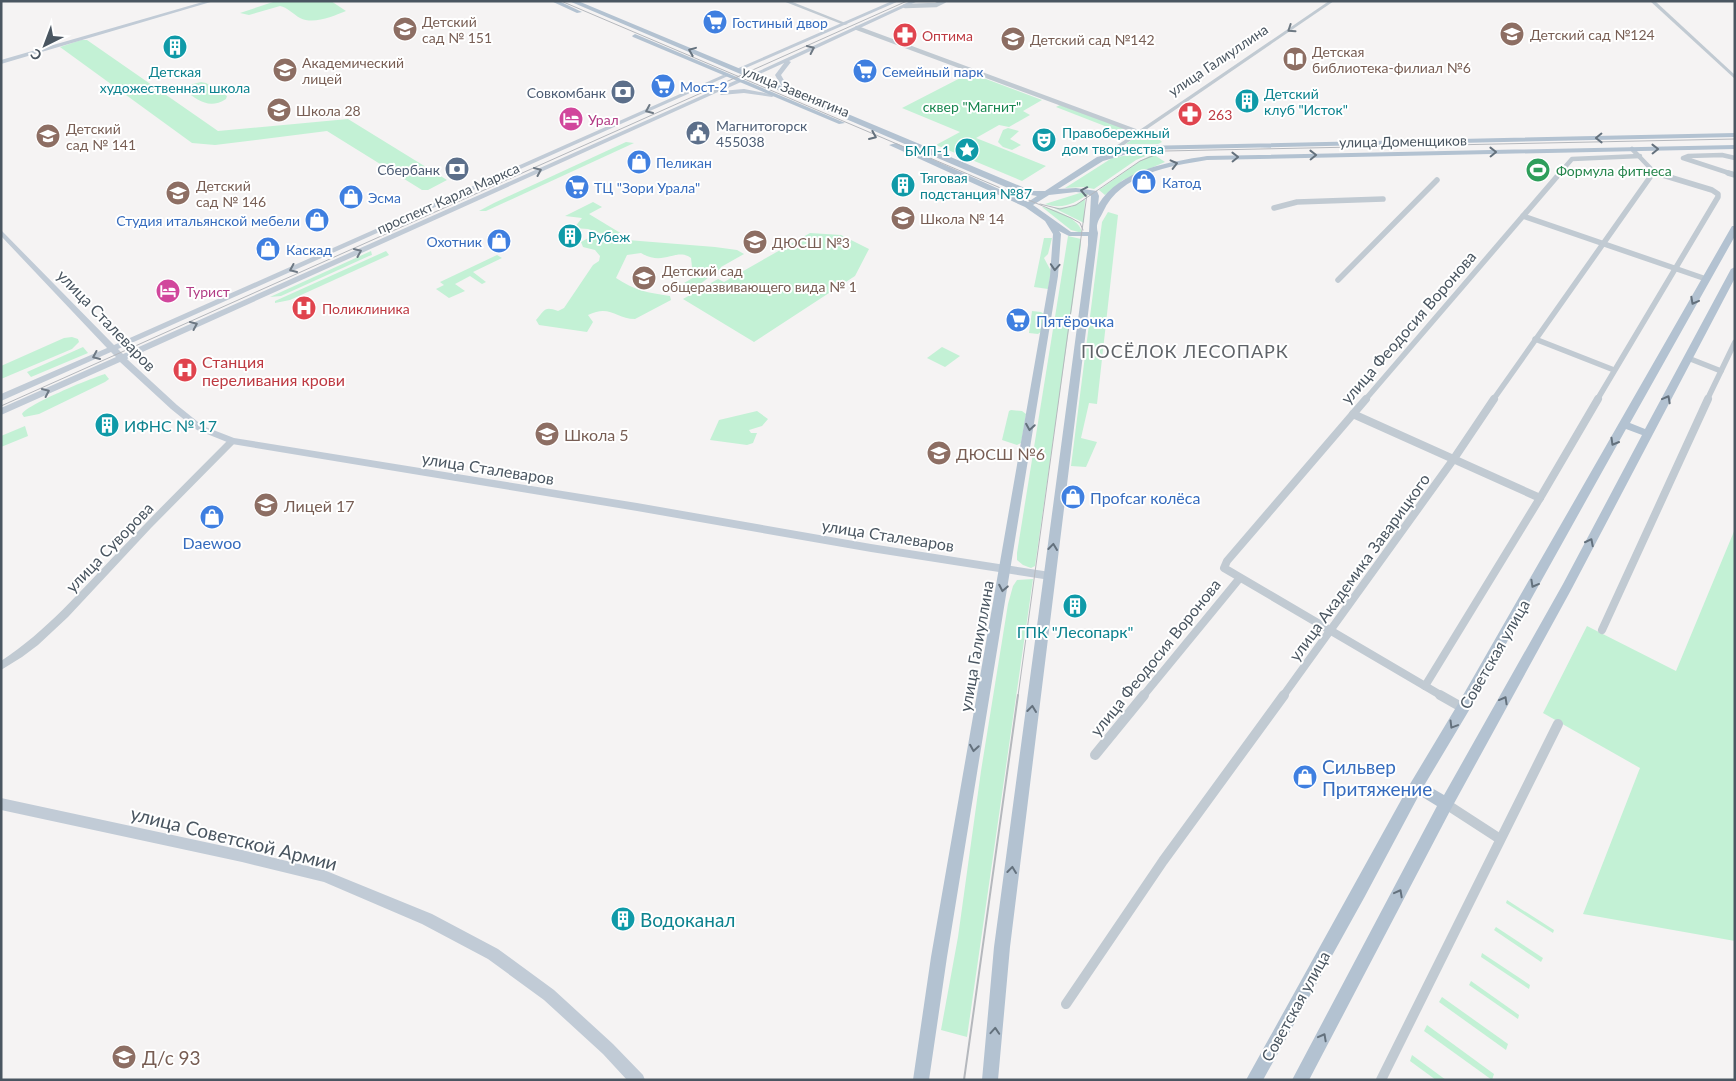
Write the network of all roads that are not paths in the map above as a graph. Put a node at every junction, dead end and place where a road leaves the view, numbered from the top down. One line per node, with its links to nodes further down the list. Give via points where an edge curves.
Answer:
1 (205, 1): 15 (main road)
2 (212, 1): 15 (main road)
3 (554, 1): 17 (main road, улица Завенягина)
4 (572, 1): 16 (main road, улица Завенягина, one-way to 4)
5 (785, 1): 12 (street)
6 (916, 1): 11 (main road, проспект Карла Маркса)
7 (944, 1): 11 (street, проспект Карла Маркса, via 936,5)
8 (1332, 1): 24 (street, улица Галиуллина, one-way to 24)
9 (1652, 1): 19 (street)
10 (894, 2): 12 (main road, проспект Карла Маркса)
11 (905, 6): 13 (main road, проспект Карла Маркса)
12 (846, 24): 16 (main road, проспект Карла Маркса)
13 (857, 28): 14 (main road, проспект Карла Маркса, one-way to 13); 24 (street)
14 (793, 57): 18 (main road, проспект Карла Маркса); 22 (main road, via 778,75)
15 (1, 61)
16 (737, 70): 17 (main road, проспект Карла Маркса); 18 (main road, улица Завенягина)
17 (726, 76): 20 (main road, улица Завенягина); 53 (main road, проспект Карла Маркса, one-way to 53)
18 (751, 76): 20 (main road, проспект Карла Маркса); 22 (main road, улица Завенягина)
19 (1735, 78)
20 (739, 81): 21 (main road, улица Завенягина); 23 (main road, проспект Карла Маркса)
21 (772, 94): 23 (main road, via 736,91); 39 (main road, улица Завенягина, one-way to 39)
22 (796, 95): 37 (main road, улица Завенягина, via 1029,194)
23 (698, 100): 54 (main road, проспект Карла Маркса, one-way to 23)
24 (1138, 132): 26 (street, улица Галиуллина)
25 (1735, 135): 28 (main road, улица Доменщиков, one-way to 28)
26 (1121, 145): 28 (street); 32 (street, улица Галиуллина)
27 (1735, 147): 29 (main road, улица Доменщиков, one-way to 27)
28 (1132, 149): 32 (main road, улица Доменщиков)
29 (1632, 149): 30 (street); 43 (main road, улица Доменщиков, one-way to 29, via 1106,200 1130,180 1161,168 1206,158)
30 (1640, 156): 34 (street); 41 (street, улица Феодосия Воронова, via 1572,159)
31 (1735, 158): 35 (street, via 1722,155 1683,158)
32 (1100, 159): 37 (main road, улица Галиуллина)
33 (1735, 166): 35 (street)
34 (1654, 172): 46 (street, улица Академика Заварицкого); 47 (street, via 1712,190 1719,196)
35 (1733, 175)
36 (1437, 180): 50 (street)
37 (1047, 193): 39 (main road, улица Галиуллина); 43 (main road, улица Галиуллина, one-way to 37, via 1094,193 1075,189)
38 (1384, 199): 40 (street, via 1298,202)
39 (1028, 205): 42 (main road)
40 (1274, 208)
41 (1523, 216): 46 (street); 60 (street, улица Феодосия Воронова)
42 (1049, 220): 43 (main road, via 1069,234 1084,235); 66 (main road, улица Галиуллина, one-way to 66, via 1057,234 1054,276)
43 (1094, 226): 67 (main road, улица Галиуллина, one-way to 43)
44 (1735, 228): 49 (main road, Советская улица)
45 (1, 232): 53 (main road, улица Сталеваров)
46 (1602, 243): 47 (street); 51 (street, улица Академика Заварицкого)
47 (1674, 268): 49 (street); 56 (street)
48 (1735, 269): 55 (main road, Советская улица)
49 (1706, 278): 61 (main road, Советская улица, one-way to 61)
50 (1338, 280)
51 (1535, 339): 56 (street); 64 (street, улица Академика Заварицкого)
52 (1735, 342): 57 (street)
53 (113, 349): 54 (main road, улица Сталеваров); 58 (main road, проспект Карла Маркса, one-way to 58)
54 (121, 358): 59 (main road, проспект Карла Маркса, one-way to 54); 63 (main road, улица Сталеваров, via 200,428)
55 (1688, 358): 57 (street); 62 (main road, Советская улица, one-way to 55)
56 (1614, 370): 65 (street)
57 (1721, 371): 69 (street)
58 (1, 398)
59 (1, 412)
60 (1353, 414): 64 (street); 68 (street, улица Феодосия Воронова, via 1227,560 1224,568)
61 (1624, 424): 62 (main road); 73 (main road, Советская улица, one-way to 73)
62 (1648, 434): 78 (main road, Советская улица, one-way to 62, via 1568,587)
63 (232, 441): 66 (main road, улица Сталеваров); 71 (street, улица Суворова, via 60,620 36,642)
64 (1452, 460): 65 (street); 70 (street, улица Академика Заварицкого)
65 (1540, 498): 72 (street)
66 (1006, 569): 67 (main road, улица Сталеваров); 82 (main road, улица Галиуллина, one-way to 82)
67 (1050, 576): 83 (main road, улица Галиуллина, one-way to 67, via 1002,947)
68 (1239, 579): 70 (street); 75 (street, улица Феодосия Воронова)
69 (1602, 630)
70 (1330, 631): 72 (street); 80 (street, улица Академика Заварицкого, via 1163,861)
71 (1, 666)
72 (1425, 686): 73 (street)
73 (1463, 708): 76 (main road, Советская улица, one-way to 76)
74 (1558, 724): 79 (street)
75 (1095, 755)
76 (1416, 786): 78 (main road); 84 (main road, Советская улица)
77 (1, 804): 81 (main road, улица Советской Армии, via 324,876 427,919 492,954 549,995)
78 (1446, 804): 79 (street); 85 (main road, Советская улица, one-way to 78)
79 (1500, 839): 86 (street)
80 (1066, 1004)
81 (638, 1080)
82 (921, 1080)
83 (990, 1080)
84 (1254, 1080)
85 (1300, 1080)
86 (1381, 1080)

